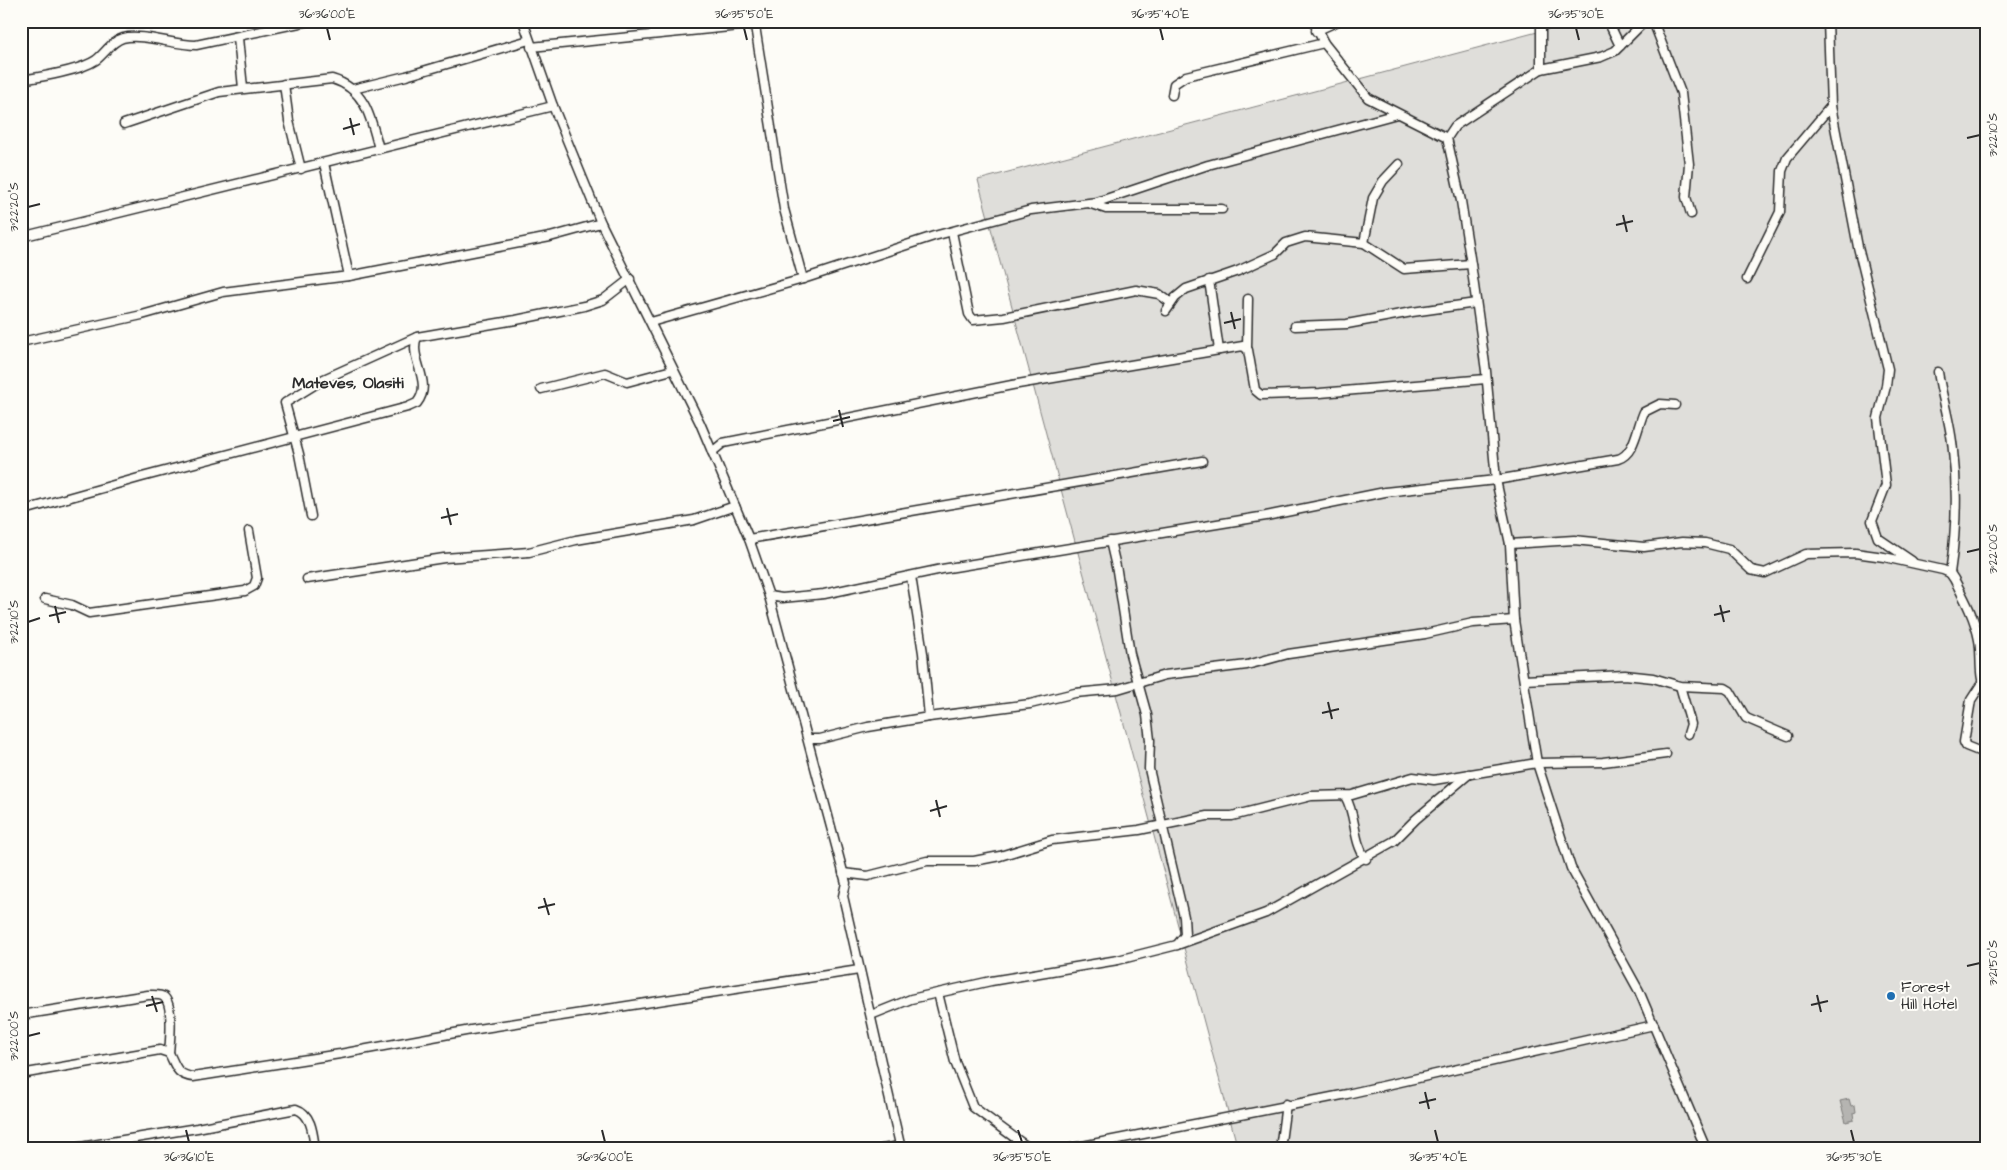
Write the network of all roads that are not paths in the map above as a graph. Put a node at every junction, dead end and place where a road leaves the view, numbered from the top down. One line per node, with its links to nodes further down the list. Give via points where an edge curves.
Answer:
1 (309, 21): 11 (street)
2 (523, 21): 15 (street)
3 (790, 21): 12 (street)
4 (1313, 21): 13 (street)
5 (1338, 21): 13 (street)
6 (1541, 21): 18 (street)
7 (1608, 21): 17 (street)
8 (1645, 21): 17 (street)
9 (1653, 21): 35 (street, via 1681,93 1689,164 1686,197)
10 (1828, 21): 25 (street)
11 (267, 25): 14 (street)
12 (754, 26): 15 (street); 43 (street, via 784,209)
13 (1316, 31): 16 (street)
14 (238, 38): 19 (street, via 196,45 122,38 84,65); 21 (street)
15 (530, 43): 22 (street); 24 (street)
16 (1324, 44): 23 (street, via 1186,76 1174,84); 26 (street, via 1368,98)
17 (1620, 46): 18 (street, via 1601,57)
18 (1541, 69): 28 (street, via 1455,126)
19 (21, 80)
20 (284, 84): 21 (street); 22 (street, via 332,79); 32 (street)
21 (243, 88): 27 (street, via 196,99)
22 (352, 89): 29 (street, via 369,112)
23 (1172, 95)
24 (553, 106): 29 (street); 36 (street)
25 (1831, 106): 44 (street, via 1787,158 1782,171 1780,212); 72 (street, via 1858,247 1888,369 1878,418 1886,485 1872,521 1874,532 1883,542)
26 (1397, 114): 28 (street); 33 (street, via 1208,165)
27 (124, 124)
28 (1447, 138): 40 (street)
29 (379, 149): 30 (street)
30 (324, 163): 32 (street); 41 (street)
31 (1399, 164): 39 (street, via 1382,181 1372,198)
32 (300, 168): 38 (street)
33 (1089, 204): 34 (street, via 1106,209); 37 (street, via 1031,210)
34 (1222, 209)
35 (1691, 214)
36 (601, 223): 41 (street, via 550,237); 42 (street)
37 (952, 232): 43 (street); 47 (street, via 973,320 1004,317 1136,290 1159,294)
38 (21, 237)
39 (1364, 243): 40 (street, via 1404,269); 45 (street, via 1321,237 1298,239 1286,243 1271,256)
40 (1471, 264): 48 (street)
41 (349, 276): 53 (street, via 222,292 142,315)
42 (630, 279): 50 (street); 52 (street, via 603,300 584,306)
43 (803, 279): 50 (street)
44 (1747, 279)
45 (1209, 280): 47 (street, via 1186,289); 55 (street)
46 (1248, 299): 54 (street)
47 (1171, 303): 49 (street)
48 (1476, 303): 51 (street, via 1347,324); 58 (street)
49 (1166, 311)
50 (651, 322): 56 (street)
51 (1295, 326)
52 (417, 336): 61 (street, via 324,379 287,401); 61 (street, via 414,349 423,389 417,403)
53 (21, 342)
54 (1247, 348): 55 (street); 58 (street, via 1255,390 1261,395)
55 (1218, 350): 62 (street, via 820,422 722,443)
56 (672, 370): 59 (street, via 627,382 605,373); 62 (street)
57 (1938, 372): 73 (street, via 1955,474 1956,514)
58 (1486, 379): 64 (street)
59 (540, 389)
60 (1675, 405): 64 (street, via 1660,404 1644,412 1623,458)
61 (294, 437): 66 (street); 67 (street)
62 (712, 452): 65 (street)
63 (1202, 461): 69 (street)
64 (1496, 480): 70 (street, via 1385,492 1266,516); 71 (street)
65 (735, 506): 69 (street); 75 (street, via 694,520 576,540 529,552 444,558)
66 (21, 511)
67 (311, 516)
68 (249, 531): 77 (street, via 257,578 254,586 245,591 89,613)
69 (749, 539): 76 (street)
70 (1110, 540): 74 (street); 80 (street)
71 (1510, 544): 72 (street, via 1574,540 1644,547 1682,542 1705,544 1729,549 1750,570 1765,573 1810,553 1868,554); 78 (street)
72 (1918, 564): 73 (street)
73 (1950, 573): 81 (street, via 1976,628)
74 (911, 576): 76 (street, via 824,594); 84 (street)
75 (307, 579)
76 (769, 596): 87 (street)
77 (45, 599)
78 (1514, 620): 79 (street); 80 (street, via 1473,623 1425,634 1299,652 1247,665 1164,675)
79 (1524, 680): 82 (street, via 1625,675 1653,678); 90 (street)
80 (1138, 683): 84 (street, via 1118,689 1060,696 1023,706); 93 (street, via 1149,729 1150,769)
81 (1982, 683): 83 (street); 89 (street, via 1971,700 1964,742 1966,746)
82 (1680, 686): 85 (street, via 1691,724); 86 (street, via 1727,689 1746,718)
83 (1986, 690)
84 (929, 717): 87 (street)
85 (1688, 734)
86 (1788, 736)
87 (809, 739): 95 (street)
88 (1666, 754): 90 (street, via 1603,762)
89 (1986, 754)
90 (1537, 763): 91 (street); 101 (street, via 1572,868 1623,959)
91 (1469, 774): 92 (street, via 1434,780 1413,777); 94 (street, via 1394,841)
92 (1345, 796): 93 (street, via 1311,796 1232,816); 94 (street, via 1359,849)
93 (1163, 824): 95 (street, via 1139,830 1052,840 974,861 927,861 868,876); 96 (street, via 1185,928)
94 (1366, 859): 96 (street, via 1266,913)
95 (843, 872): 97 (street, via 846,883 843,896)
96 (1177, 945): 98 (street, via 1118,960)
97 (859, 970): 100 (street); 102 (street, via 194,1077 178,1072)
98 (938, 993): 100 (street); 109 (street, via 955,1062 973,1107)
99 (21, 1015): 102 (street, via 162,995 170,1015)
100 (871, 1015): 105 (street)
101 (1654, 1024): 104 (street, via 1347,1094); 112 (street)
102 (169, 1053): 103 (street, via 160,1050)
103 (21, 1074)
104 (1286, 1104): 110 (street); 111 (street)
105 (901, 1148): 108 (street)
106 (68, 1149): 107 (street, via 296,1109 302,1111 310,1123)
107 (315, 1149)
108 (882, 1149)
109 (1030, 1149)
110 (1067, 1149)
111 (1280, 1149)
112 (1706, 1149)

